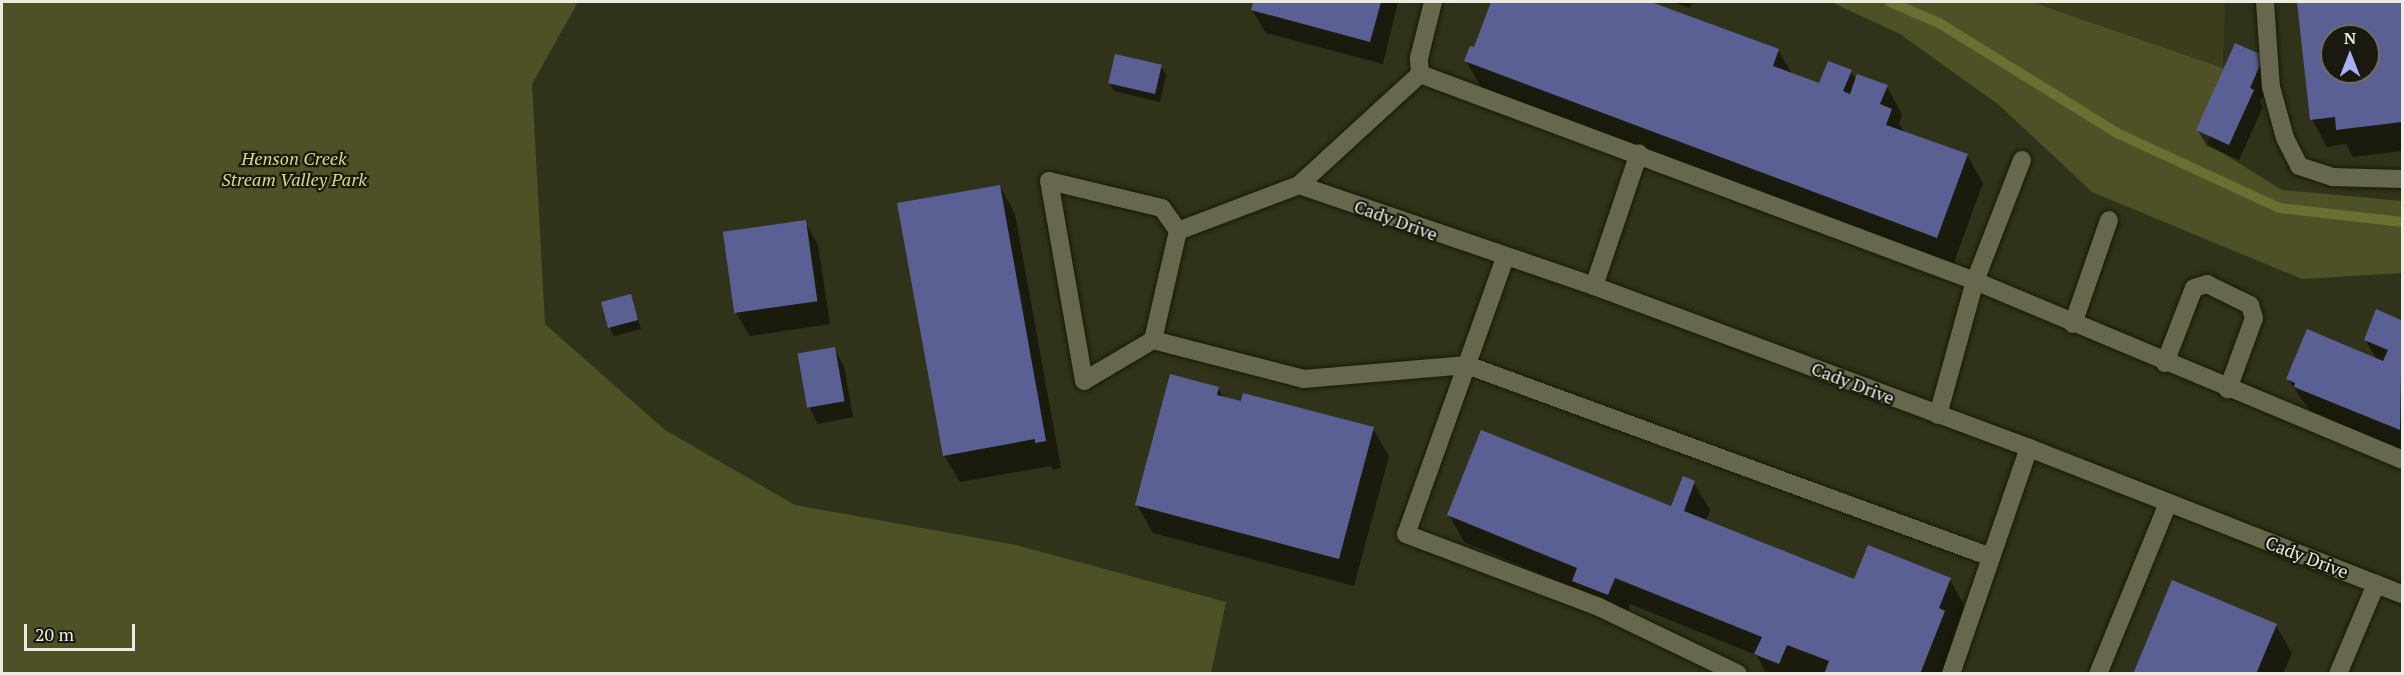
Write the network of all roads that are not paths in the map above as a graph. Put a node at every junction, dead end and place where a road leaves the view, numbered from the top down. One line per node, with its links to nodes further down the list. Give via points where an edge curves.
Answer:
1 (1433, 2): 3 (street, via 1419,58)
2 (2265, 2): 6 (street, via 2271,87 2285,138 2299,166 2332,177)
3 (1420, 74): 4 (street); 7 (street)
4 (1639, 153): 11 (street); 12 (street)
5 (2022, 160): 11 (street)
6 (2403, 179)
7 (1299, 185): 9 (street); 10 (street, Cady Drive)
8 (2109, 220): 13 (street)
9 (1178, 231): 14 (street); 14 (street, via 1162,207 1049,180 1084,381)
10 (1504, 258): 12 (street, Cady Drive); 16 (street)
11 (1975, 281): 13 (street); 18 (street)
12 (1594, 286): 18 (street, Cady Drive)
13 (2073, 324): 15 (street)
14 (1153, 339): 16 (street, via 1304,379)
15 (2165, 363): 17 (street); 17 (street, via 2194,288 2207,284 2250,304 2254,318)
16 (1467, 365): 22 (street); 25 (street, via 1406,534 1599,607)
17 (2228, 389): 20 (street)
18 (1938, 415): 19 (street, Cady Drive)
19 (2029, 448): 21 (street, Cady Drive); 22 (street)
20 (2403, 460)
21 (2168, 503): 23 (street, Cady Drive); 27 (street)
22 (1991, 557): 26 (street)
23 (2376, 584): 24 (street, Cady Drive); 28 (street)
24 (2403, 594)
25 (1738, 674)
26 (1951, 674)
27 (2098, 674)
28 (2338, 674)

